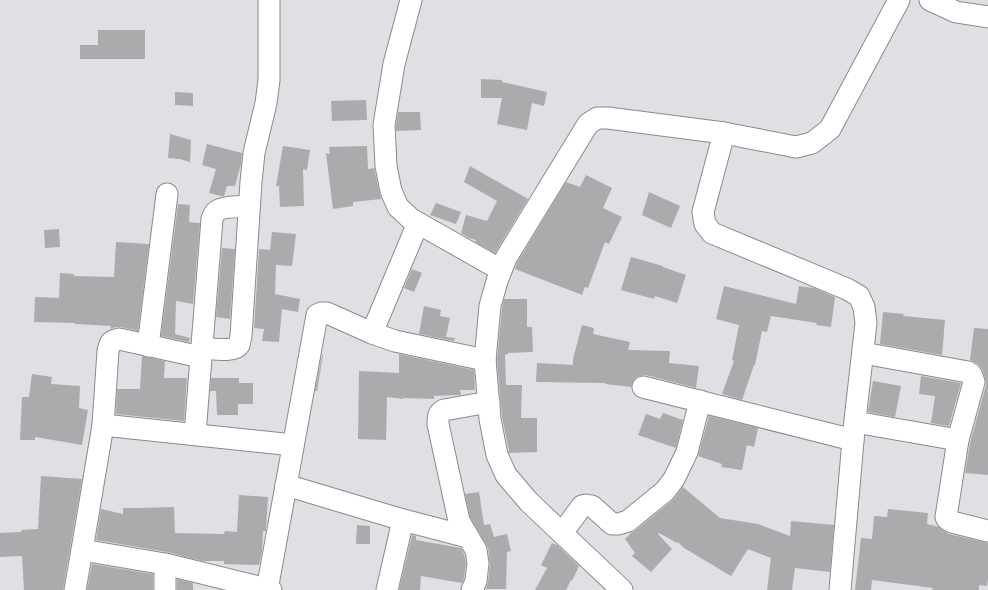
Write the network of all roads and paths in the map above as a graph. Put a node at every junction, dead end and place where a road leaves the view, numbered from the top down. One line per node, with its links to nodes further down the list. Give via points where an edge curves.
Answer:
1 (269, 0): 8 (street, via 269,80 254,152)
2 (411, 0): 9 (street, via 394,64 384,125 386,166 391,190 398,207)
3 (899, 0): 6 (street, via 830,130 812,142 796,147)
4 (930, 0): 5 (street, via 956,12)
5 (988, 17)
6 (724, 133): 10 (street, via 597,118 588,124); 14 (street, via 703,212 705,224 712,233 859,296 864,307 866,323)
7 (168, 194): 12 (street)
8 (249, 206): 13 (street, via 218,210 212,219); 13 (street, via 239,345 231,350)
9 (418, 223): 10 (street); 11 (street)
10 (501, 270): 15 (street, via 490,306)
11 (372, 333): 15 (street, via 395,341); 23 (street, via 327,313 318,315)
12 (148, 346): 13 (street); 19 (street, via 119,340 113,340 109,344)
13 (202, 352): 21 (street)
14 (863, 352): 20 (street); 22 (street, via 971,374 974,382)
15 (485, 360): 18 (street)
16 (643, 387): 17 (street)
17 (700, 401): 20 (street); 27 (street, via 687,452 665,491 628,521 618,524 612,524 592,506 586,504)
18 (489, 402): 27 (street, via 497,455 506,475 529,502); 28 (street, via 444,410 438,416 459,521)
19 (103, 425): 21 (street); 29 (street)
20 (854, 431): 22 (street); 37 (street)
21 (195, 434): 23 (street)
22 (958, 440): 26 (street, via 946,517 952,522)
23 (293, 445): 24 (street)
24 (286, 485): 25 (street); 33 (street)
25 (403, 520): 28 (street); 34 (street)
26 (988, 531)
27 (562, 532): 36 (street)
28 (468, 537): 35 (street, via 476,550 478,563)
29 (82, 550): 30 (street); 31 (street)
30 (165, 564): 32 (street); 33 (street)
31 (75, 590)
32 (165, 590)
33 (268, 590)
34 (387, 590)
35 (472, 590)
36 (622, 590)
37 (840, 590)

